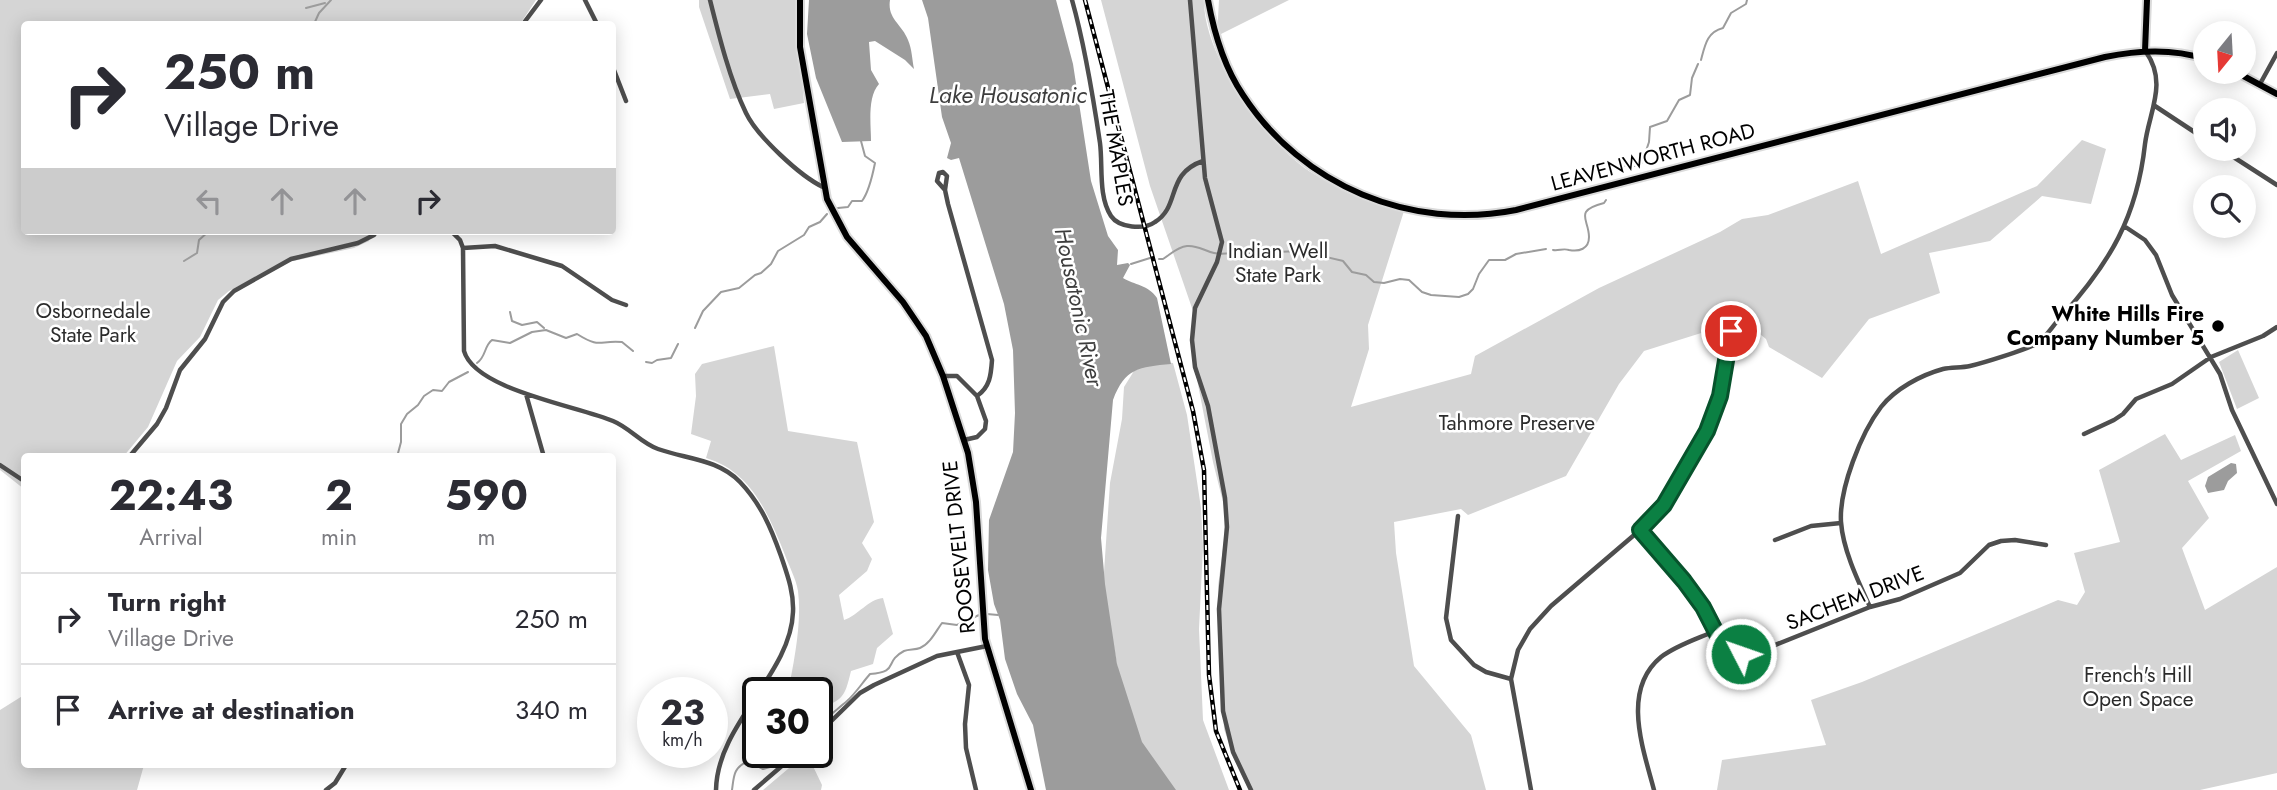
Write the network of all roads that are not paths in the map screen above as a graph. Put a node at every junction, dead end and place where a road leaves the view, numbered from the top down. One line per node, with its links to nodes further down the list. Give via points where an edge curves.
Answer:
1 (541, 0): 9 (street)
2 (585, 0): 10 (street)
3 (710, 0): 24 (street, via 747,115 789,162)
4 (800, 0): 24 (main road, ROOSEVELT DRIVE, via 800,47)
5 (1072, 0): 21 (street, THE MAPLES, via 1100,141 1106,206 1113,219 1122,225 1156,222 1167,209 1178,179)
6 (1190, 0): 21 (street)
7 (1208, 0): 11 (main road, LEAVENWORTH ROAD, via 1233,78 1257,115 1289,149 1321,174 1365,197 1393,207 1456,217 1516,211 2094,60)
8 (2147, 0): 11 (main road)
9 (525, 21)
10 (596, 21)
11 (2145, 51): 13 (main road, LEAVENWORTH ROAD); 19 (street, via 2157,82)
12 (2277, 53): 16 (street)
13 (2193, 56)
14 (616, 75): 18 (street)
15 (2256, 82): 16 (main road)
16 (2260, 84): 17 (main road)
17 (2277, 94)
18 (626, 101)
19 (2155, 106): 20 (street); 26 (street, via 2138,190)
20 (2193, 131)
21 (1203, 161): 62 (street, via 1222,237 1221,252 1195,308 1192,340 1225,498 1227,527 1219,609 1223,712 1233,752)
22 (2240, 161): 23 (street)
23 (2277, 185)
24 (823, 187): 34 (main road, ROOSEVELT DRIVE, via 842,230 921,327)
25 (945, 190): 36 (street, via 992,360 985,391)
26 (2124, 226): 33 (street, via 2145,240 2156,255 2172,295); 45 (street, via 2085,291 2036,344 1907,384 1881,407 1845,486)
27 (374, 235): 39 (street, via 290,259 233,291 180,370 157,424)
28 (455, 235): 29 (street)
29 (463, 248): 30 (street, via 495,246 562,266); 35 (street, via 467,360 479,372)
30 (626, 305)
31 (2277, 327): 33 (street)
32 (1731, 331): 46 (street, via 1720,396 1707,431 1664,505)
33 (2211, 357): 37 (street, via 2172,384 2136,399 2114,420); 43 (street)
34 (943, 376): 36 (street, via 957,376); 38 (main road, ROOSEVELT DRIVE)
35 (526, 394): 40 (street); 58 (street, via 610,420 653,447 721,467 741,483 766,517 791,586 793,620 781,652 728,745)
36 (977, 396): 38 (street, via 985,429)
37 (2084, 434)
38 (964, 440): 51 (main road, ROOSEVELT DRIVE, via 974,477)
39 (132, 453)
40 (543, 453)
41 (0, 465): 42 (street)
42 (21, 479)
43 (2277, 504)
44 (1458, 516): 53 (street, via 1446,618 1451,640 1474,665)
45 (1842, 523): 47 (street, via 1811,526); 49 (street)
46 (1640, 530): 50 (street, SACHEM DRIVE, via 1684,581); 53 (street, via 1540,617 1518,650)
47 (1775, 540)
48 (2046, 545): 49 (street, SACHEM DRIVE, via 2015,540 1989,545 1960,573)
49 (1870, 607): 50 (street, SACHEM DRIVE, via 1760,651 1741,654 1731,650)
50 (1715, 632): 64 (street, via 1675,649 1657,661 1643,680 1637,708)
51 (987, 646): 52 (street); 61 (main road, ROOSEVELT DRIVE)
52 (957, 652): 54 (street, via 928,659 867,689); 60 (street, via 968,685 966,748)
53 (1511, 679): 63 (street)
54 (833, 720)
55 (344, 768): 57 (street)
56 (779, 768): 59 (street)
57 (326, 790)
58 (716, 790)
59 (754, 790)
60 (976, 790)
61 (1031, 790)
62 (1251, 790)
63 (1531, 790)
64 (1654, 790)

